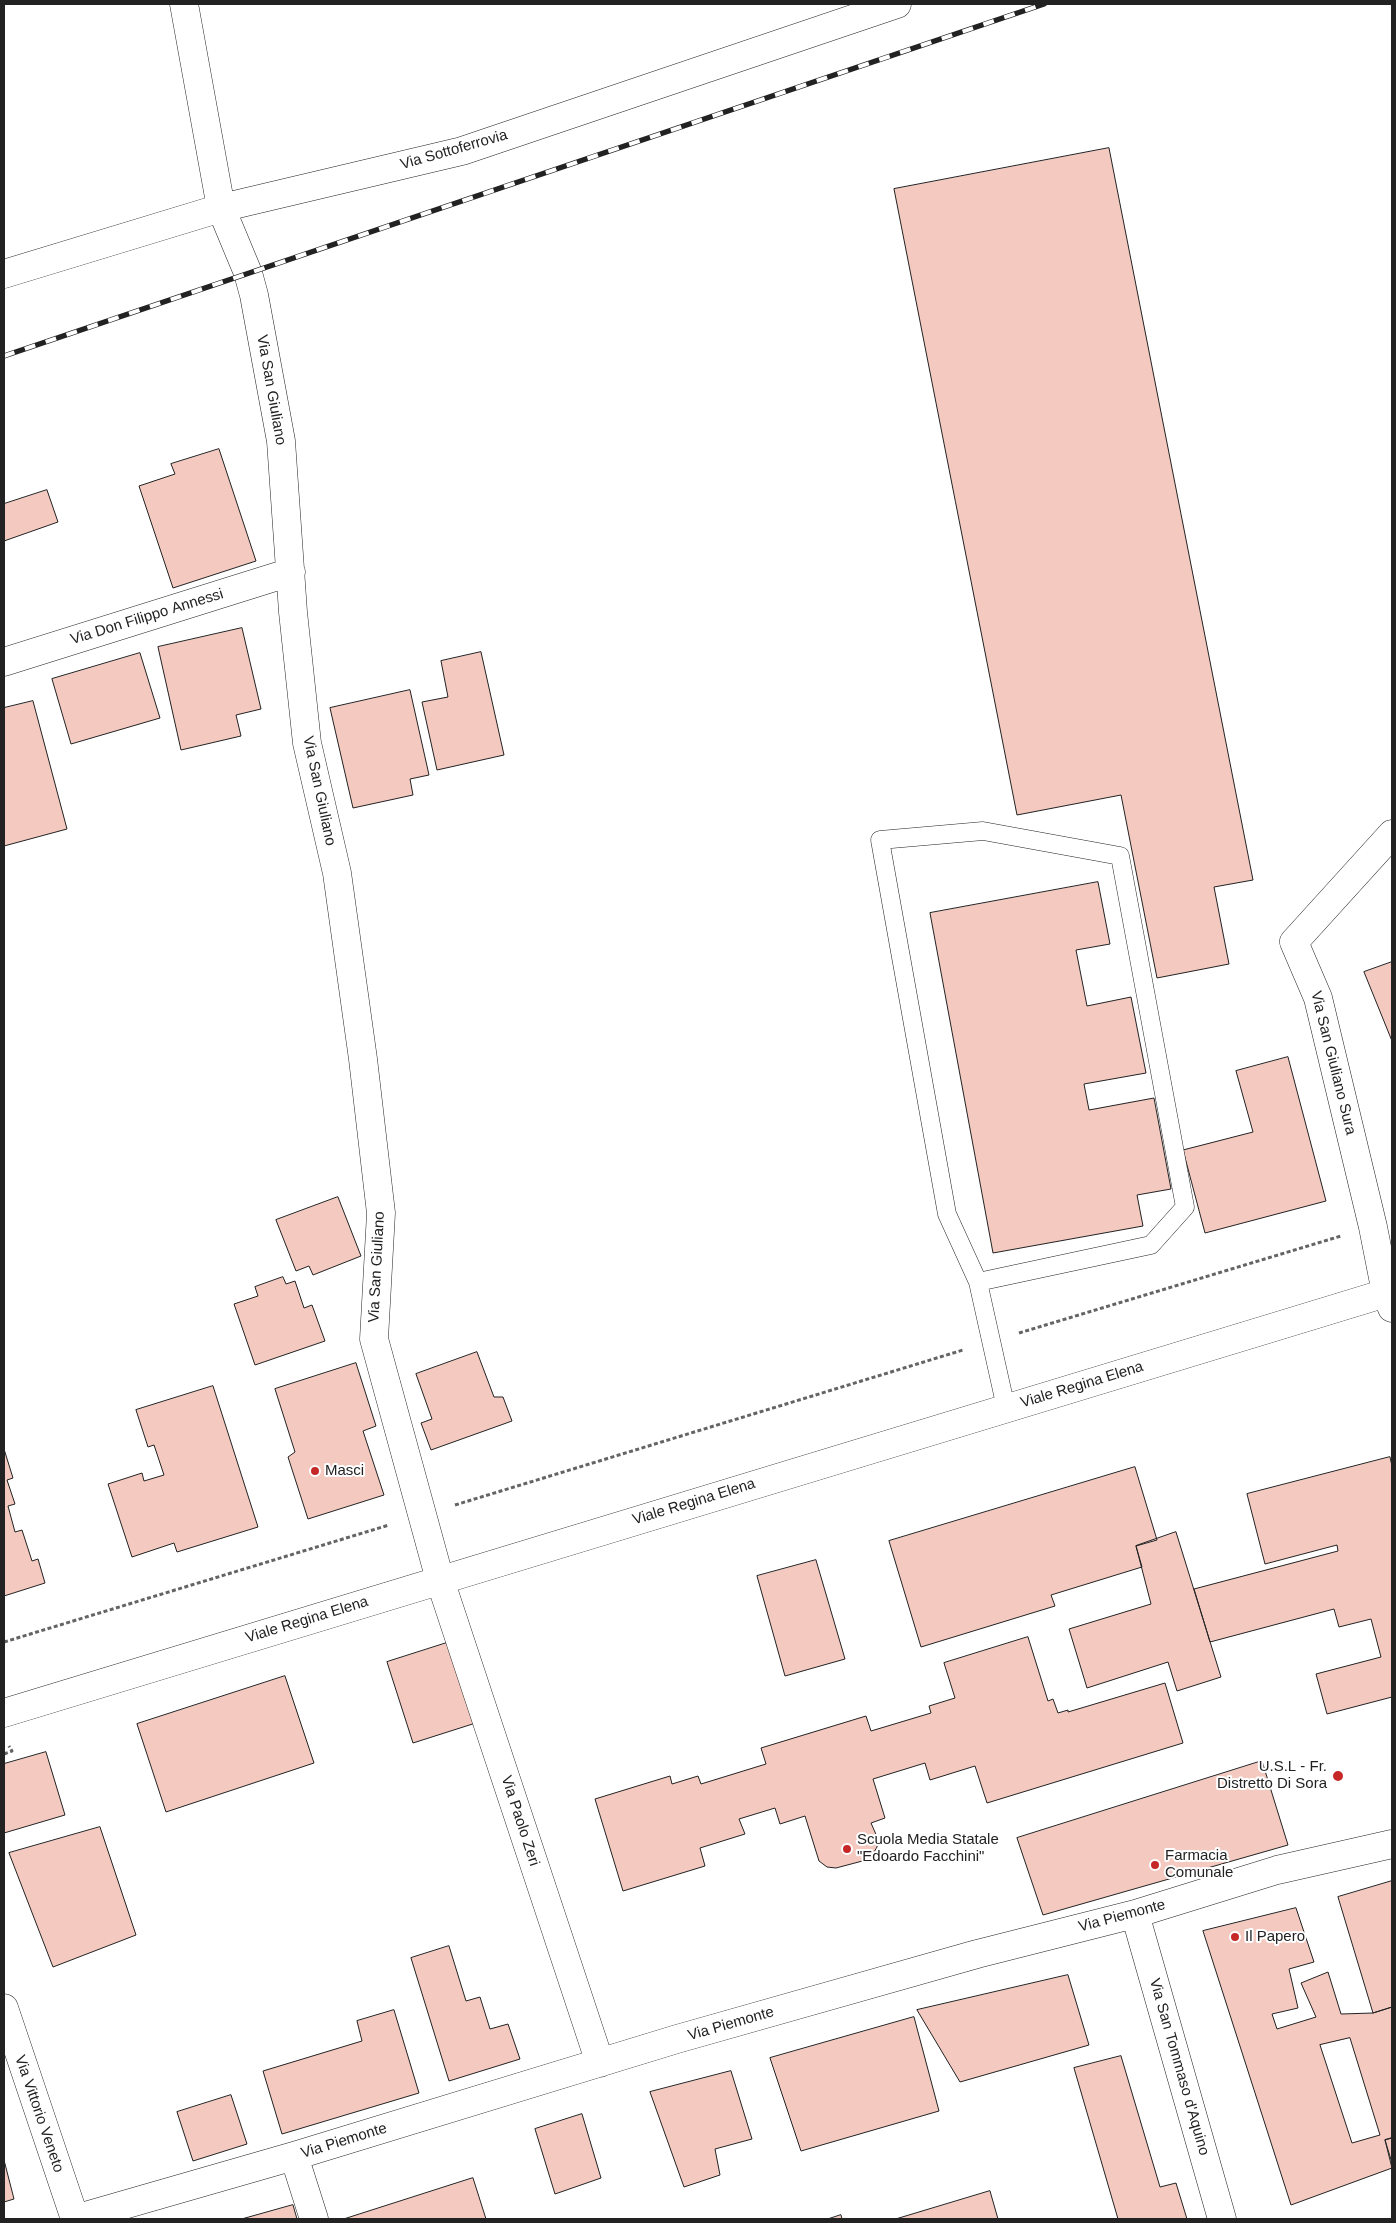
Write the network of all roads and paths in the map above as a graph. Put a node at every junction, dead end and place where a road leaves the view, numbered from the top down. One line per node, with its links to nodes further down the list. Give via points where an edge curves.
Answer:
1 (184, 4): 3 (street, Via San Giuliano)
2 (897, 4): 3 (street, Via Sottoferrovia, via 462,151)
3 (221, 208): 4 (street, Via Sottoferrovia); 5 (street, Via San Giuliano, via 248,273 265,351 281,441)
4 (4, 274)
5 (291, 572): 6 (street, Via Don Filippo Annessi); 13 (street, Via San Giuliano, via 308,743 337,873 364,1059 381,1213 374,1339)
6 (4, 662)
7 (1392, 834): 10 (street, Via San Giuliano Sura, via 1294,942 1318,998)
8 (1338, 1236): 11 (path)
9 (978, 1282): 9 (lane, via 1151,1245 1186,1206 1120,856 983,831 880,840 947,1214); 11 (lane)
10 (1390, 1297): 12 (street, Viale Regina Elena)
11 (991, 1342): 12 (lane); 13 (path)
12 (1006, 1408): 14 (street, Viale Regina Elena)
13 (422, 1515): 14 (street, Via San Giuliano); 15 (path)
14 (440, 1580): 16 (street, Viale Regina Elena); 22 (street, Via Paolo Zeri)
15 (4, 1642)
16 (4, 1714)
17 (12, 1751): 18 (path)
18 (4, 1754)
19 (1392, 1844): 20 (street, Via Piemonte, via 1277,1870)
20 (1135, 1914): 22 (street, Via Piemonte, via 977,1954); 26 (street, Via San Tommaso d'Aquino)
21 (4, 2008): 24 (street, Via Vittorio Veneto)
22 (600, 2063): 23 (street, Via Piemonte)
23 (294, 2156): 24 (street, Via Piemonte); 25 (street)
24 (75, 2219)
25 (314, 2219)
26 (1222, 2219)

